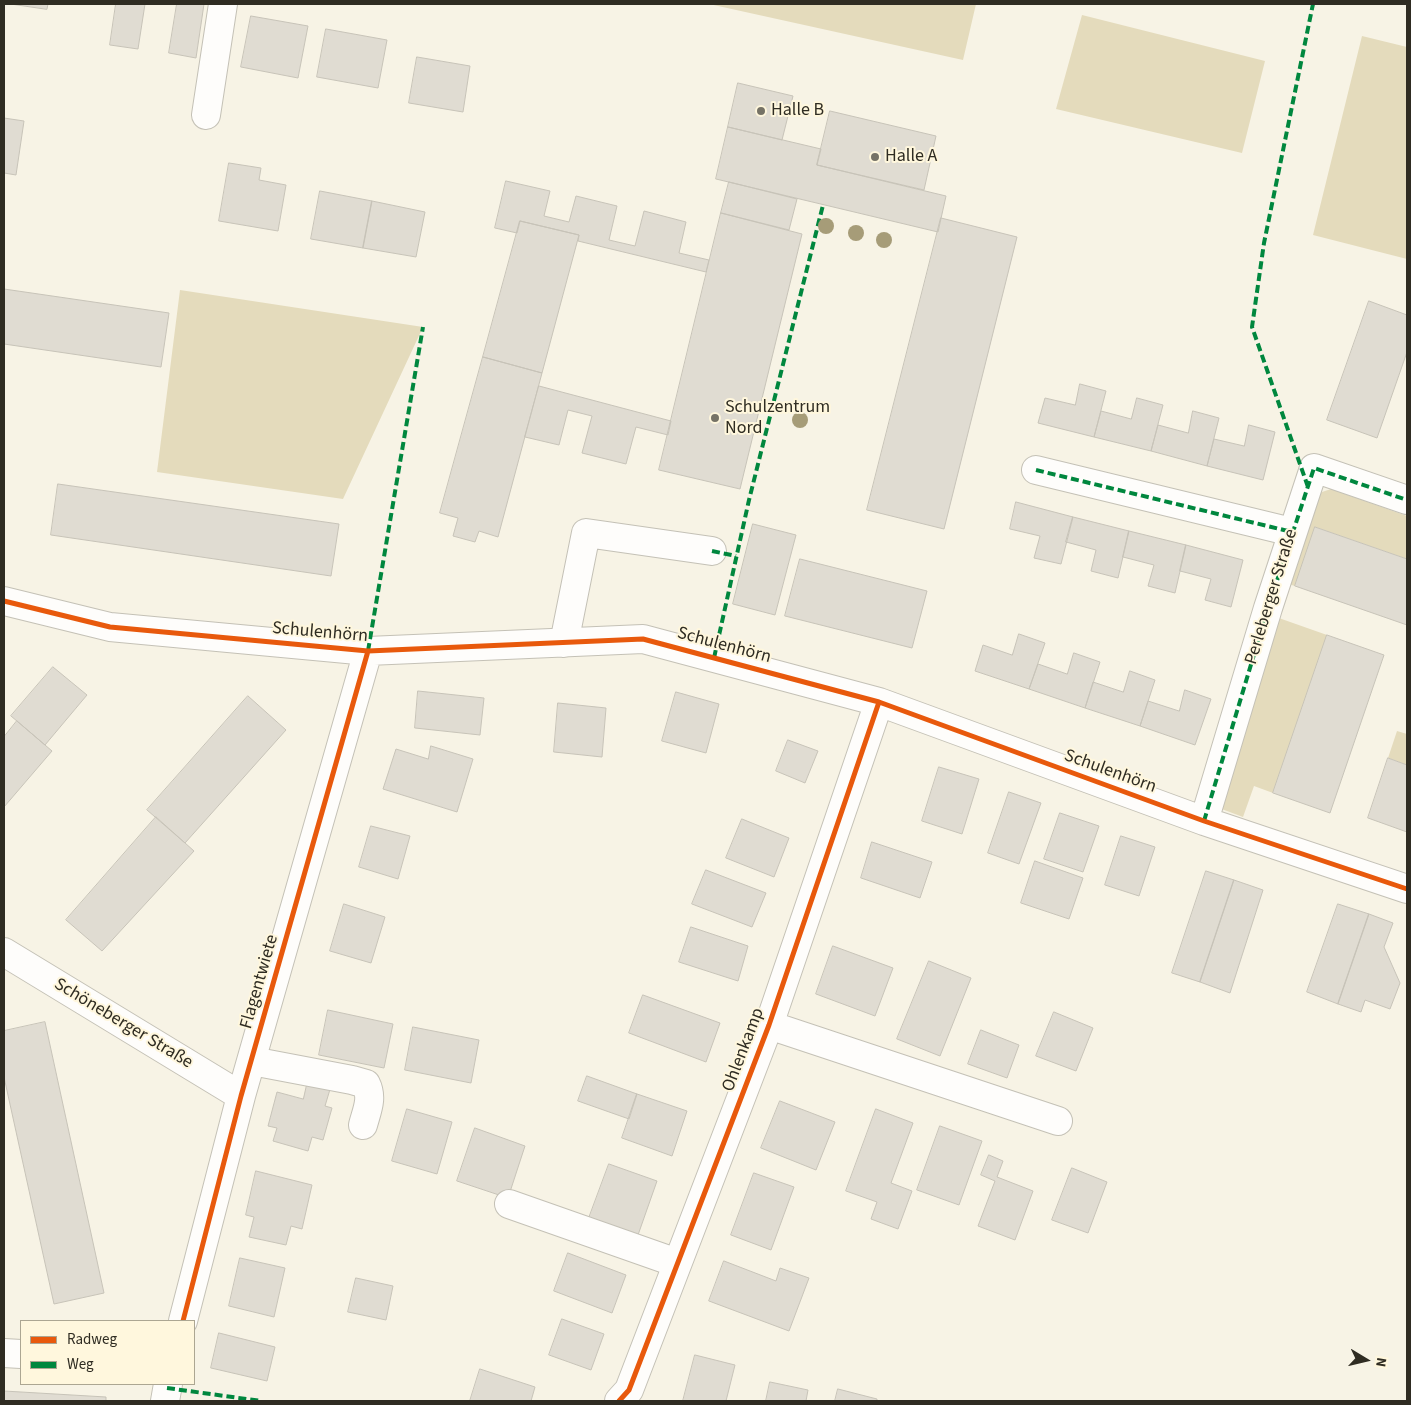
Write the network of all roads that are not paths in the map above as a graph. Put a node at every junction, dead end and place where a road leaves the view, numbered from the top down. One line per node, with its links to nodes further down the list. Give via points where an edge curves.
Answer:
1 (223, 4): 2 (street)
2 (206, 115)
3 (1036, 470): 5 (street)
4 (1407, 500): 5 (street, Perleberger Straße, via 1314,468)
5 (1292, 532): 11 (street, Perleberger Straße)
6 (712, 552): 8 (street, via 586,533)
7 (4, 601): 9 (street, Schulenhörn, via 110,627)
8 (564, 642): 9 (street, Schulenhörn); 10 (street, Schulenhörn, via 643,639)
9 (368, 652): 15 (street, Flagentwiete)
10 (880, 702): 11 (street, Schulenhörn); 14 (street, Ohlenkamp)
11 (1204, 821): 12 (street, Schulenhörn)
12 (1407, 889)
13 (4, 952): 16 (street, Schöneberger Straße)
14 (769, 1025): 17 (street, Ohlenkamp); 20 (street, Ohlenkamp)
15 (252, 1061): 16 (street, Flagentwiete); 18 (street, via 366,1084 370,1098)
16 (242, 1096): 21 (street, Flagentwiete)
17 (1058, 1121)
18 (363, 1125)
19 (509, 1204): 20 (street)
20 (677, 1263): 26 (street, Ohlenkamp, via 629,1390)
21 (182, 1320)
22 (4, 1353): 23 (street)
23 (20, 1354)
24 (168, 1385): 25 (street)
25 (165, 1401)
26 (619, 1401)

